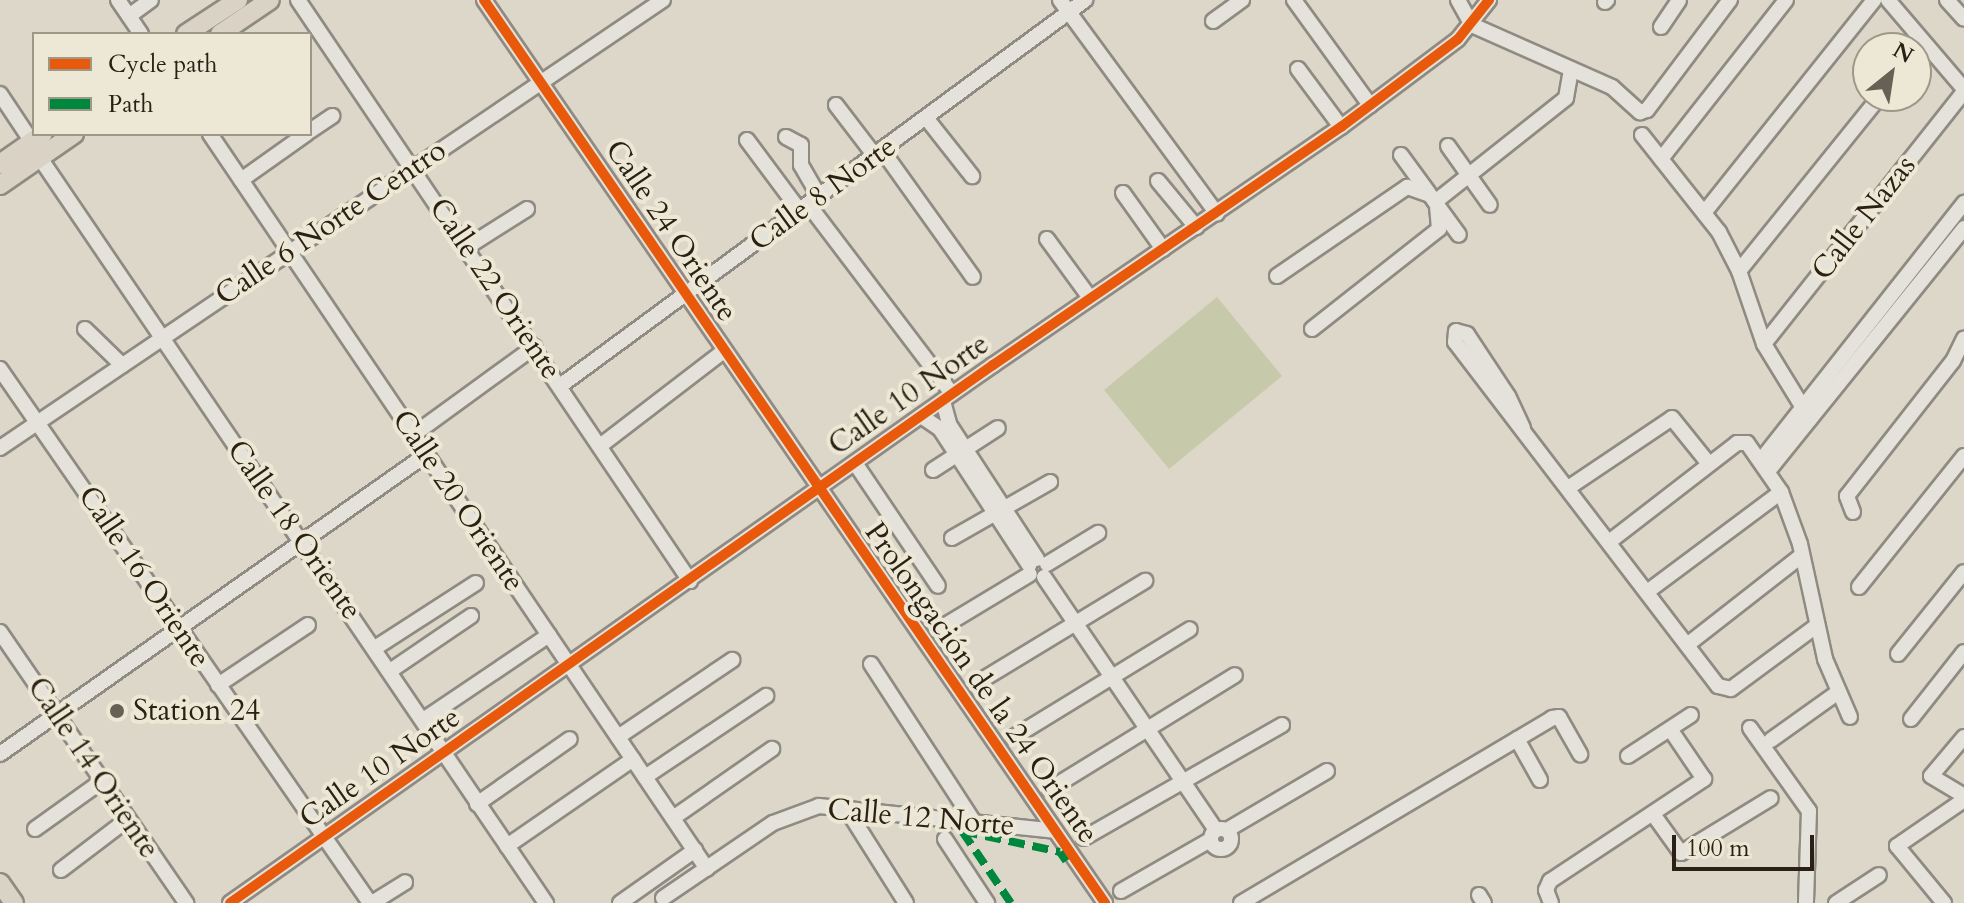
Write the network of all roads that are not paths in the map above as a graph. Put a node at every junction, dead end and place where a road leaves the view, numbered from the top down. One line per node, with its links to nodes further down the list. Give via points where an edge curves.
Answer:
1 (118, 0): 20 (street)
2 (151, 0): 20 (street)
3 (238, 0): 26 (main road)
4 (270, 0): 27 (main road)
5 (298, 0): 54 (street, Calle 22 Oriente)
6 (484, 0): 32 (street, Calle 24 Oriente)
7 (663, 0): 32 (street, Calle 6 Norte Centro)
8 (1085, 0): 19 (street, Calle 8 Norte)
9 (1242, 0): 22 (street)
10 (1294, 0): 36 (street)
11 (1458, 0): 23 (street)
12 (1489, 0): 23 (street, Calle 10 Norte)
13 (1730, 0): 31 (street, via 1647,110 1640,112 1612,87)
14 (1786, 0): 52 (street)
15 (1874, 0): 66 (street)
16 (1888, 0): 28 (street)
17 (1947, 0): 21 (street)
18 (1672, 3): 24 (street)
19 (1064, 6): 39 (street, Calle 8 Norte); 67 (street)
20 (129, 16): 25 (street)
21 (1964, 19)
22 (1213, 21)
23 (1472, 25): 31 (street); 36 (street, Calle 10 Norte)
24 (1661, 27)
25 (140, 32)
26 (189, 32)
27 (223, 32)
28 (1910, 32)
29 (1932, 59): 33 (street)
30 (1298, 69): 40 (street)
31 (1571, 69): 55 (street, via 1566,98)
32 (539, 81): 54 (street, Calle 6 Norte Centro); 78 (street, Calle 24 Oriente)
33 (1964, 91): 84 (street, Calle Nazas)
34 (0, 94): 48 (street, Calle 18 Oriente)
35 (836, 105): 50 (street)
36 (1370, 105): 40 (street, Calle 10 Norte)
37 (1867, 112): 75 (street)
38 (332, 116): 41 (street)
39 (927, 119): 50 (street, Calle 8 Norte); 56 (street)
40 (1341, 127): 67 (street, Calle 10 Norte)
41 (312, 130)
42 (1642, 135): 52 (street)
43 (67, 136): 48 (main road)
44 (211, 136): 57 (street, Calle 20 Oriente)
45 (304, 136): 57 (street)
46 (786, 137): 63 (street, via 801,145)
47 (747, 140): 63 (street)
48 (38, 145): 53 (main road); 59 (main road); 83 (street, Calle 18 Oriente)
49 (1448, 146): 55 (street)
50 (878, 153): 63 (street, Calle 8 Norte); 77 (street)
51 (1401, 155): 61 (street)
52 (1661, 159): 66 (street)
53 (0, 164)
54 (414, 167): 72 (street, Calle 22 Oriente); 74 (street, Calle 6 Norte Centro)
55 (1469, 175): 61 (street); 64 (street)
56 (972, 176)
57 (241, 180): 74 (street, Calle 20 Oriente)
58 (1158, 181): 68 (street)
59 (0, 185)
60 (1123, 193): 73 (street)
61 (1433, 199): 70 (street); 76 (street, via 1407,187); 81 (street, via 1439,229)
62 (1964, 203): 91 (street)
63 (809, 204): 78 (street, Calle 8 Norte); 90 (street)
64 (1490, 205)
65 (527, 209): 72 (street)
66 (1704, 213): 75 (street)
67 (1217, 214): 68 (street, Calle 10 Norte)
68 (1196, 227): 73 (street, Calle 10 Norte)
69 (1964, 228): 91 (street)
70 (1459, 235)
71 (1047, 239): 79 (street)
72 (467, 247): 85 (street, Calle 22 Oriente)
73 (1163, 249): 79 (street, Calle 10 Norte)
74 (289, 251): 83 (street, Calle 6 Norte Centro); 96 (street, Calle 20 Oriente)
75 (1739, 271): 84 (street)
76 (1277, 276)
77 (973, 277)
78 (686, 295): 86 (street, Calle 24 Oriente); 89 (street, Calle 8 Norte)
79 (1090, 298): 90 (street, Calle 10 Norte)
80 (85, 329): 87 (street)
81 (1312, 329)
82 (1964, 338): 111 (street, via 1953,361 1857,478 1847,496)
83 (160, 339): 87 (street, Calle 6 Norte Centro); 114 (street, Calle 18 Oriente)
84 (1764, 344): 91 (street)
85 (534, 347): 89 (street, Calle 22 Oriente); 96 (street)
86 (724, 351): 97 (street); 108 (street, Calle 24 Oriente)
87 (122, 365): 93 (street, Calle 6 Norte Centro)
88 (0, 369): 93 (street, Calle 16 Oriente)
89 (560, 386): 97 (street, Calle 22 Oriente)
90 (947, 397): 92 (street, Calle 10 Norte); 99 (street, via 949,424)
91 (1806, 413): 104 (street)
92 (921, 416): 99 (street); 102 (street, Calle 10 Norte)
93 (38, 423): 98 (street, Calle 6 Norte Centro); 129 (street, Calle 16 Oriente)
94 (998, 428): 99 (street)
95 (1523, 428): 95 (street, via 1467,334 1456,331 1455,342); 107 (street)
96 (413, 435): 100 (street, Calle 20 Oriente)
97 (600, 446): 119 (street, Calle 22 Oriente)
98 (0, 448)
99 (961, 452): 105 (street); 110 (street)
100 (427, 454): 114 (street); 133 (street, Calle 20 Oriente)
101 (1964, 456): 123 (street)
102 (855, 463): 108 (street, Calle 10 Norte); 122 (street)
103 (1709, 464): 104 (street, via 1742,443); 107 (street, via 1672,418); 115 (street)
104 (1765, 465): 109 (street)
105 (933, 470)
106 (1050, 482): 110 (street)
107 (1568, 488): 115 (street)
108 (818, 489): 119 (street, Calle 10 Norte); 184 (street, Prolongación de la 24 Oriente)
109 (1781, 492): 116 (street); 124 (street)
110 (1000, 511): 113 (street); 117 (street)
111 (1853, 512)
112 (1098, 533): 117 (street)
113 (952, 538)
114 (303, 539): 129 (street); 135 (street, Calle 18 Oriente)
115 (1609, 542): 124 (street)
116 (1802, 555): 128 (street); 134 (street)
117 (1037, 568): 126 (street); 130 (street)
118 (1964, 572): 137 (street)
119 (690, 581): 140 (street, Calle 10 Norte)
120 (1145, 581): 126 (street)
121 (476, 583): 135 (street)
122 (938, 586)
123 (1859, 587)
124 (1647, 592): 134 (street)
125 (471, 616): 141 (street)
126 (1077, 623): 143 (street); 144 (street)
127 (308, 625): 145 (street)
128 (1816, 626): 134 (street, via 1731,689 1724,688); 146 (street)
129 (179, 627): 145 (street, Calle 16 Oriente); 148 (street)
130 (939, 629)
131 (1190, 629): 143 (street)
132 (0, 632): 148 (street, Calle 14 Oriente)
133 (549, 635): 140 (street, Calle 20 Oriente); 152 (street)
134 (1687, 645)
135 (375, 648): 141 (street, Calle 18 Oriente)
136 (1964, 652): 151 (street)
137 (1898, 654)
138 (732, 660): 157 (street)
139 (871, 664): 182 (street)
140 (569, 665): 157 (street, Calle 20 Oriente); 164 (street, Calle 10 Norte)
141 (390, 671): 152 (street, Calle 18 Oriente)
142 (1235, 675): 155 (street)
143 (1113, 677): 155 (street); 158 (street)
144 (977, 683)
145 (218, 685): 186 (street, Calle 16 Oriente)
146 (1837, 693): 150 (street); 162 (street)
147 (766, 696): 170 (street)
148 (56, 714): 165 (street); 172 (street, Calle 14 Oriente)
149 (1691, 715): 156 (street)
150 (1850, 717)
151 (1911, 719)
152 (423, 720): 164 (street, Calle 18 Oriente)
153 (1282, 725): 173 (street)
154 (1750, 728): 210 (street, via 1809,811)
155 (1149, 729): 173 (street); 174 (street)
156 (1670, 729): 167 (street); 179 (street, via 1704,779)
157 (618, 737): 168 (street, Calle 20 Oriente)
158 (1014, 737)
159 (1964, 737): 176 (street, via 1931,776)
160 (570, 739): 177 (street)
161 (1517, 739): 166 (street, via 1559,717); 171 (street); 209 (street)
162 (1771, 740)
163 (772, 749): 180 (street)
164 (444, 753): 177 (street, Calle 18 Oriente); 186 (street, Calle 10 Norte)
165 (0, 754)
166 (1580, 754)
167 (1628, 756)
168 (633, 759): 170 (street, Calle 20 Oriente); 189 (street)
169 (1327, 771): 185 (street)
170 (645, 777): 180 (street, Calle 20 Oriente)
171 (1540, 780)
172 (102, 781): 181 (street, Calle 14 Oriente); 183 (street)
173 (1185, 781): 185 (street); 187 (street)
174 (1050, 789)
175 (1771, 798): 179 (street, via 1681,853)
176 (1964, 798): 212 (street, via 1897,846)
177 (477, 804): 189 (street, Calle 18 Oriente)
178 (846, 808): 182 (street, Calle 12 Norte); 191 (street, Calle 12 Norte, via 819,806 773,823); 206 (street)
179 (1653, 814): 197 (street, via 1550,881)
180 (673, 818): 190 (street, Calle 20 Oriente)
181 (128, 819): 192 (street); 202 (street, Calle 14 Oriente)
182 (972, 819): 184 (street, Calle 12 Norte)
183 (35, 829)
184 (1055, 831): 208 (street, Prolongación de la 24 Oriente)
185 (1218, 833): 196 (street)
186 (323, 837): 200 (street, Calle 16 Oriente); 203 (street, Calle 10 Norte)
187 (1084, 838)
188 (945, 839): 207 (street)
189 (507, 846): 204 (street, Calle 18 Oriente)
190 (695, 850): 191 (street, Calle 20 Oriente); 205 (street)
191 (707, 869): 198 (street, Calle 12 Norte)
192 (61, 870)
193 (1879, 875): 211 (street)
194 (405, 882): 199 (street)
195 (0, 883): 201 (main road)
196 (1121, 891)
197 (1549, 896)
198 (663, 898)
199 (388, 899): 200 (street)
200 (368, 902)
201 (14, 903)
202 (186, 903)
203 (230, 903)
204 (546, 903)
205 (620, 903)
206 (906, 903)
207 (987, 903)
208 (1105, 903)
209 (1241, 903)
210 (1806, 903)
211 (1836, 903)
212 (1944, 903)

